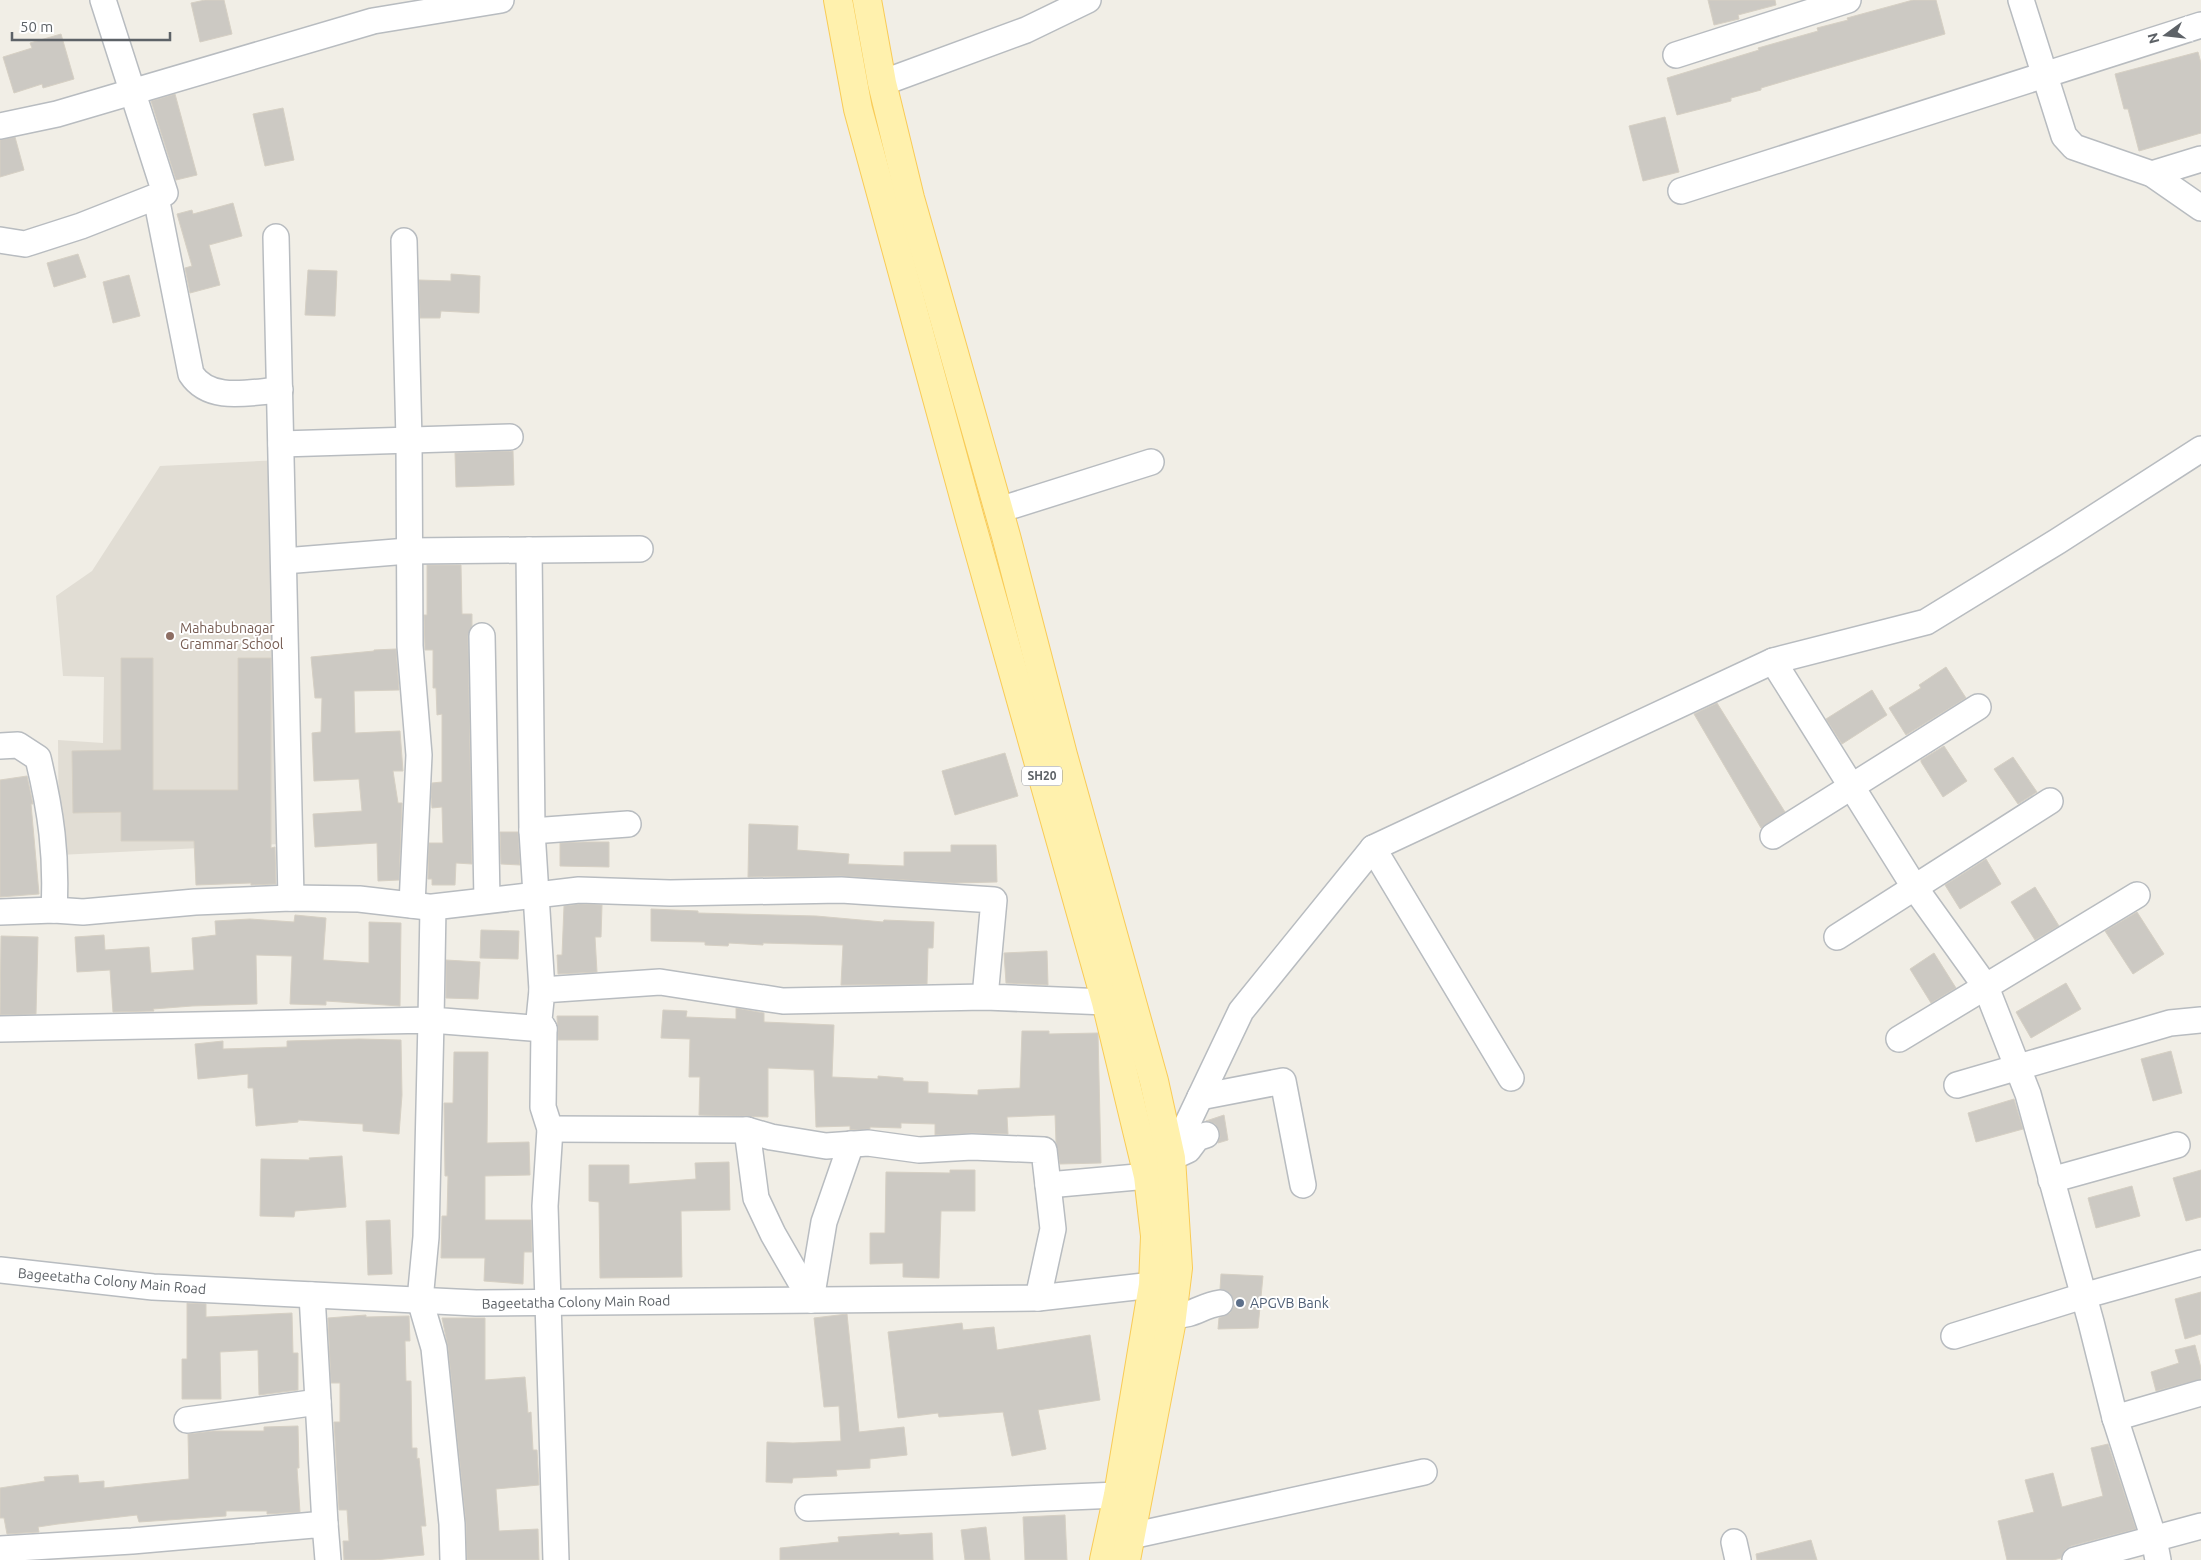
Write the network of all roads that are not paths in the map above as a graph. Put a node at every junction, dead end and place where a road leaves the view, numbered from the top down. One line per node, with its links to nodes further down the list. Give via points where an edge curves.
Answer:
1 (103, 0): 13 (street)
2 (501, 0): 8 (street)
3 (838, 0): 56 (main road, SH20, via 861,119)
4 (867, 0): 12 (main road, SH20)
5 (1088, 0): 12 (street, via 1026,30)
6 (1848, 0): 10 (street)
7 (2021, 0): 11 (street)
8 (396, 8): 13 (street, via 373,21)
9 (2201, 25): 11 (street)
10 (1676, 55)
11 (2043, 74): 16 (street, via 2058,124 2074,147); 17 (street)
12 (882, 83): 29 (main road, SH20, via 910,198)
13 (132, 92): 14 (street, via 57,114); 18 (street, via 165,193)
14 (0, 126)
15 (2201, 160): 16 (street)
16 (2152, 174): 19 (street)
17 (1681, 191)
18 (156, 197): 21 (street, via 26,244); 23 (street, via 191,374 207,389 224,394)
19 (2201, 208)
20 (276, 237): 23 (street)
21 (0, 240)
22 (404, 242): 25 (street)
23 (280, 390): 26 (street)
24 (510, 437): 25 (street)
25 (409, 440): 26 (street); 32 (street)
26 (281, 444): 33 (street)
27 (2201, 449): 35 (street, via 1926,622)
28 (1151, 462): 29 (street)
29 (999, 510): 71 (main road, SH20, via 1154,1081)
30 (640, 549): 31 (street)
31 (529, 550): 32 (street); 41 (street)
32 (408, 551): 33 (street); 49 (street)
33 (284, 561): 47 (street)
34 (482, 636): 48 (street)
35 (1773, 661): 38 (street); 43 (street)
36 (1978, 707): 38 (street)
37 (0, 746): 50 (street, via 18,745 38,758 50,805 56,872)
38 (1850, 788): 42 (street); 44 (street)
39 (2050, 801): 44 (street)
40 (628, 824): 41 (street)
41 (532, 831): 45 (street)
42 (1773, 836)
43 (1373, 848): 63 (street); 65 (street, via 1241,1010)
44 (1915, 888): 52 (street); 53 (street)
45 (536, 894): 48 (street); 54 (street); 55 (street, via 579,890 670,893 841,890 994,900)
46 (2137, 895): 53 (street)
47 (291, 898): 49 (street, via 359,899); 50 (street, via 83,912)
48 (487, 900): 49 (street)
49 (423, 906): 57 (street)
50 (54, 910): 51 (street)
51 (0, 912)
52 (1837, 936)
53 (1986, 987): 61 (street); 62 (street)
54 (542, 990): 55 (street, via 660,982 783,1002); 60 (street, via 539,1020)
55 (985, 997): 56 (street)
56 (1106, 1002): 72 (main road, SH20)
57 (432, 1020): 59 (street); 60 (street); 82 (street, via 426,1237)
58 (2201, 1020): 62 (street, via 2170,1024)
59 (0, 1028)
60 (544, 1029): 66 (street, via 543,1107)
61 (1899, 1039)
62 (2017, 1067): 64 (street); 73 (street, via 2028,1094)
63 (1511, 1078)
64 (1957, 1085)
65 (1200, 1097): 71 (street); 75 (street, via 1284,1081)
66 (550, 1129): 67 (street); 84 (street, via 546,1206)
67 (747, 1130): 69 (street, via 826,1146); 83 (street, via 756,1198 772,1234)
68 (1206, 1135): 71 (street, via 1196,1138 1188,1150)
69 (851, 1144): 74 (street, via 920,1150 972,1147 1044,1150); 83 (street, via 824,1222)
70 (2177, 1146): 73 (street)
71 (1171, 1158): 72 (street); 86 (main road, SH20, via 1178,1268)
72 (1148, 1176): 74 (street); 78 (main road, SH20, via 1155,1236)
73 (2051, 1180): 80 (street)
74 (1048, 1185): 81 (street, via 1053,1229)
75 (1303, 1185)
76 (2201, 1263): 80 (street)
77 (0, 1270): 79 (street, Bageetatha Colony Main Road, via 153,1287)
78 (1153, 1285): 81 (street, Bageetatha Colony Main Road); 93 (main road, SH20)
79 (312, 1295): 82 (street, Bageetatha Colony Main Road); 89 (street)
80 (2083, 1296): 87 (street); 90 (street)
81 (1038, 1298): 83 (street, Bageetatha Colony Main Road)
82 (420, 1300): 84 (street, Bageetatha Colony Main Road); 101 (street, via 434,1348)
83 (811, 1300): 84 (street, Bageetatha Colony Main Road)
84 (548, 1302): 102 (street)
85 (1220, 1303): 86 (street, via 1187,1315)
86 (1172, 1315): 97 (main road, SH20)
87 (1954, 1336)
88 (2201, 1393): 90 (street)
89 (318, 1402): 91 (street); 95 (street)
90 (2115, 1418): 99 (street)
91 (187, 1420)
92 (1424, 1472): 97 (street)
93 (1118, 1495): 94 (street); 103 (main road, SH20)
94 (808, 1508)
95 (325, 1524): 98 (street); 100 (street)
96 (2201, 1526): 99 (street)
97 (1128, 1548)
98 (0, 1549)
99 (2156, 1549): 104 (street)
100 (328, 1560)
101 (453, 1560)
102 (556, 1560)
103 (1104, 1560)
104 (2075, 1560)

